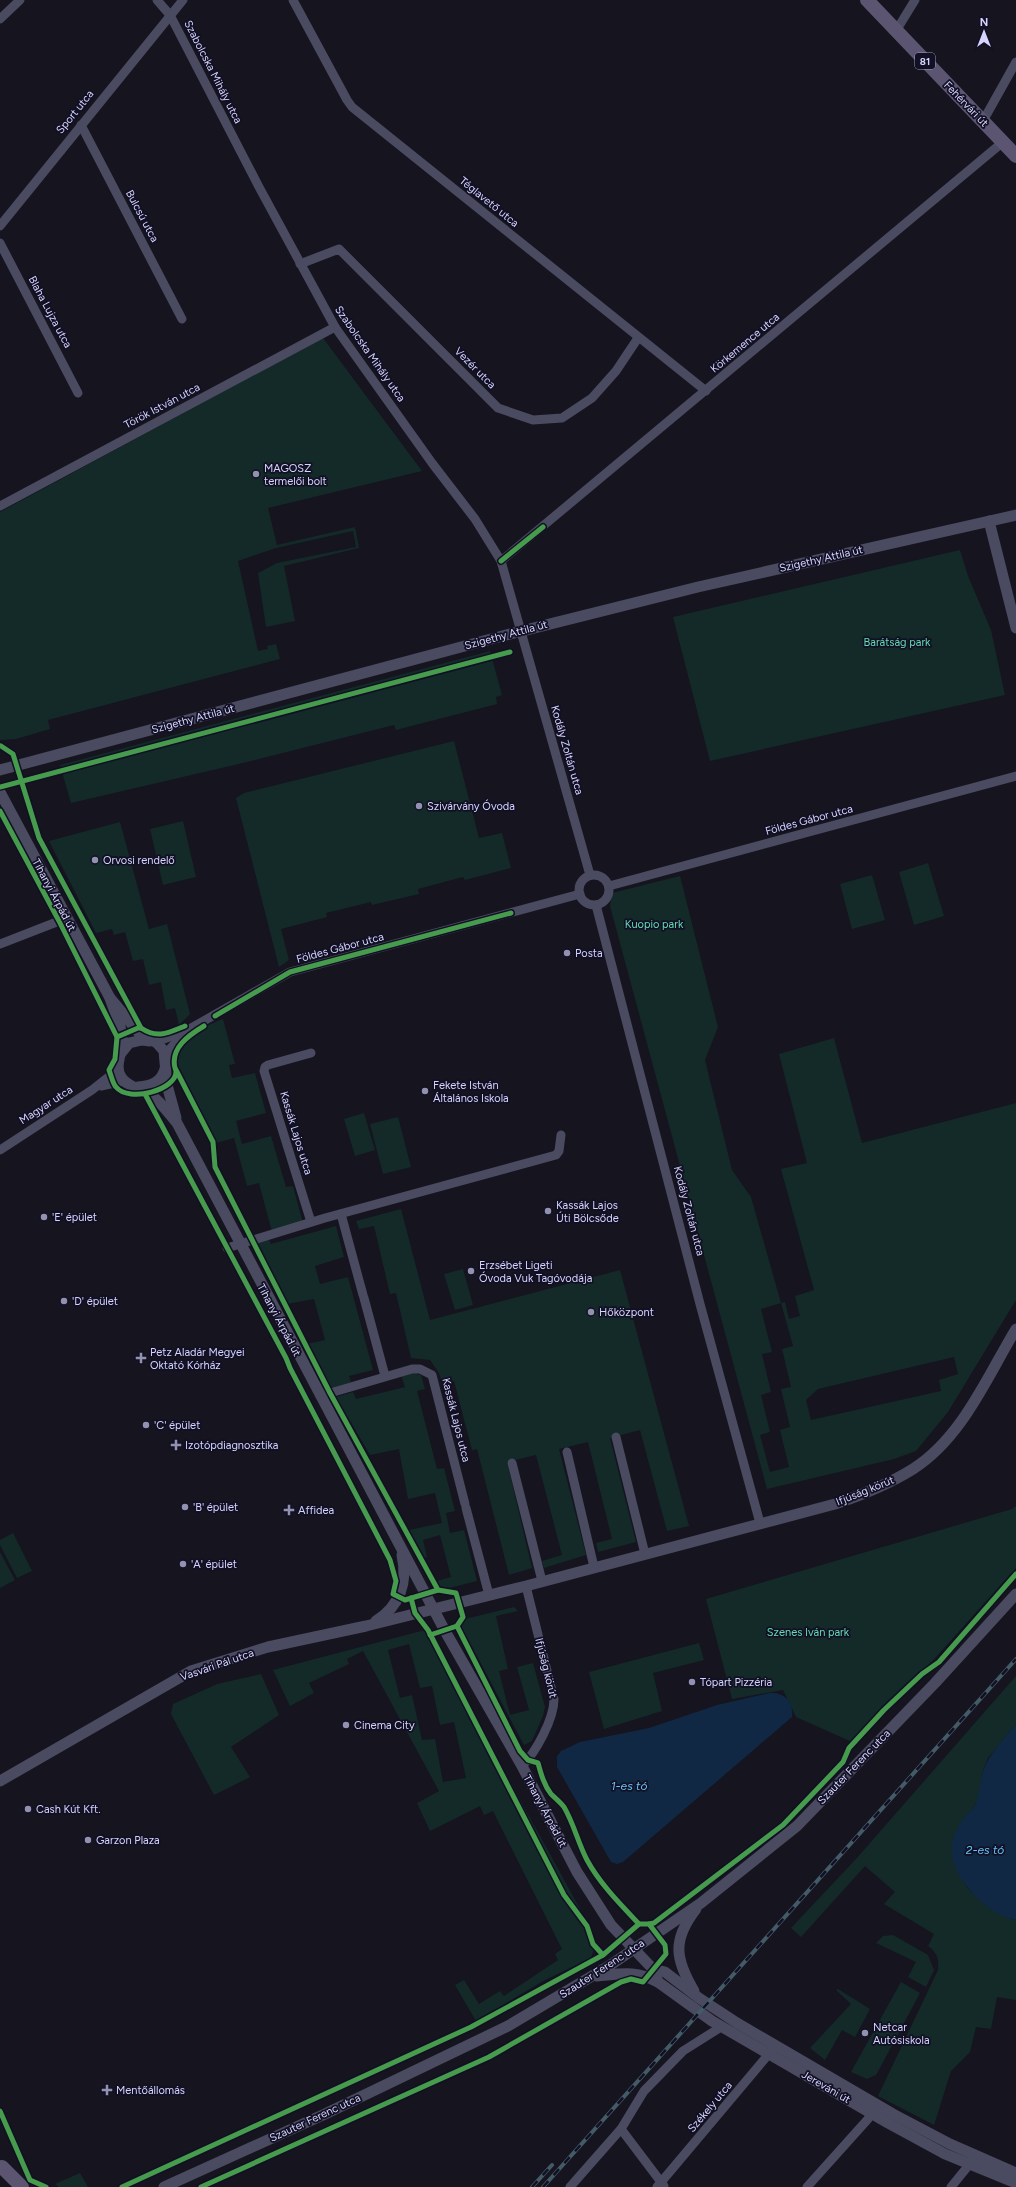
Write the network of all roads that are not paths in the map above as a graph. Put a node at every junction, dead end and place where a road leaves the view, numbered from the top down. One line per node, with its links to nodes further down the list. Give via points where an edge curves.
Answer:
1 (20, 0): 8 (street)
2 (157, 0): 7 (street, Szabolcska Mihály utca)
3 (183, 0): 7 (street)
4 (293, 0): 20 (street, Téglavető utca, via 352,107)
5 (867, 0): 9 (main road, Fehérvári út / 81)
6 (915, 0): 9 (street)
7 (170, 15): 12 (street, Sport utca); 17 (street, Szabolcska Mihály utca)
8 (0, 19)
9 (896, 31): 11 (main road, Fehérvári út / 81)
10 (1016, 62): 11 (street)
11 (983, 121): 13 (main road, Fehérvári út / 81)
12 (81, 125): 15 (street, Sport utca); 18 (street, Bulcsú utca)
13 (1003, 142): 14 (main road, Fehérvári út / 81); 21 (street, Körkemence utca)
14 (1016, 156)
15 (0, 226)
16 (0, 242): 22 (street, Blaha Lujza utca)
17 (300, 264): 19 (street, Szabolcska Mihály utca); 20 (street, Vezér utca, via 339,249 498,408 533,420 562,418 592,398 616,371)
18 (182, 318)
19 (335, 327): 23 (street, Török István utca); 26 (street, Szabolcska Mihály utca, via 475,519)
20 (638, 338): 21 (street, Téglavető utca)
21 (706, 391): 26 (street, Körkemence utca)
22 (78, 393)
23 (0, 506)
24 (1016, 514): 25 (street, Szigethy Attila út)
25 (989, 521): 27 (street); 28 (street, Szigethy Attila út, via 698,587)
26 (501, 561): 28 (street, Szabolcska Mihály utca)
27 (1016, 628)
28 (522, 631): 29 (street, Szigethy Attila út); 32 (street, Kodály Zoltán utca)
29 (0, 770)
30 (1016, 776): 33 (street, Földes Gábor utca)
31 (0, 792): 36 (street, Tihanyi Árpád út)
32 (590, 875): 33 (street, via 601,876); 34 (street, via 581,882)
33 (609, 886): 35 (street, via 608,897)
34 (580, 894): 35 (street, via 588,903); 39 (street, Földes Gábor utca, via 290,972)
35 (596, 905): 60 (street, Kodály Zoltán utca)
36 (66, 918): 37 (street); 38 (street, Tihanyi Árpád út)
37 (0, 944)
38 (110, 998): 40 (street, Tihanyi Árpád út, via 140,1034); 42 (street, Tihanyi Árpád út, via 122,1041)
39 (186, 1031): 40 (street, Földes Gábor utca); 43 (street, Földes Gábor utca, via 169,1050)
40 (151, 1041): 42 (street, via 129,1043); 43 (street, Tihanyi Árpád út, via 162,1048)
41 (310, 1053): 51 (street, Kassák Lajos utca, via 268,1064 264,1071)
42 (118, 1063): 44 (street, via 118,1072); 46 (street, Magyar utca, via 106,1080)
43 (166, 1063): 45 (street, via 158,1082); 47 (street, Tihanyi Árpád út, via 167,1085)
44 (124, 1081): 45 (street, Tihanyi Árpád út); 46 (street, Magyar utca, via 107,1084)
45 (138, 1087): 47 (street, Tihanyi Árpád út, via 162,1105)
46 (86, 1094): 49 (street, Magyar utca)
47 (177, 1124): 52 (street, Tihanyi Árpád út)
48 (561, 1135): 50 (street, via 556,1156)
49 (0, 1148)
50 (342, 1214): 51 (street); 55 (street)
51 (310, 1222): 52 (street)
52 (239, 1243): 53 (street); 56 (street, Tihanyi Árpád út)
53 (227, 1248)
54 (1016, 1329): 60 (street, Ifjúság körút, via 957,1428 914,1468 878,1488 848,1500)
55 (385, 1376): 56 (street); 67 (street, Kassák Lajos utca, via 412,1369 420,1369 432,1375)
56 (320, 1396): 61 (street, Tihanyi Árpád út)
57 (616, 1437): 62 (street)
58 (567, 1452): 63 (street)
59 (512, 1463): 64 (street)
60 (760, 1523): 62 (street, Ifjúság körút)
61 (398, 1542): 68 (street, Tihanyi Árpád út); 69 (street, Tihanyi Árpád út, via 404,1569 401,1593 396,1603 385,1614)
62 (645, 1554): 63 (street, Ifjúság körút)
63 (594, 1567): 64 (street, Ifjúság körút)
64 (542, 1581): 65 (street, Ifjúság körút)
65 (526, 1586): 67 (street, Ifjúság körút); 70 (street, Ifjúság körút, via 554,1699 552,1713 545,1729)
66 (1016, 1594): 72 (street, Szauter Ferenc utca, via 935,1683 797,1826)
67 (489, 1595): 68 (street, Ifjúság körút)
68 (433, 1609): 69 (street, Vasvári Pál utca); 70 (street, Tihanyi Árpád út)
69 (366, 1626): 71 (street, Vasvári Pál utca, via 268,1647 191,1671)
70 (522, 1766): 73 (street, Tihanyi Árpád út, via 587,1888 611,1925)
71 (0, 1781)
72 (701, 1903): 73 (street, Szauter Ferenc utca); 77 (street, via 685,1926 679,1943 678,1957 682,1971)
73 (633, 1950): 74 (street, Tihanyi Árpád út); 75 (street, Szauter Ferenc utca)
74 (653, 1969): 76 (street); 77 (street, Tihanyi Árpád út, via 665,1972)
75 (592, 1977): 76 (street, Jereváni út, via 627,1973 640,1974); 89 (street, Szauter Ferenc utca, via 479,2041)
76 (658, 1982): 78 (street, Jereváni út)
77 (703, 2001): 79 (street, Jereváni út)
78 (721, 2027): 79 (street, Jereváni út); 81 (street, via 683,2051 644,2091)
79 (772, 2051): 80 (street, Jereváni út); 86 (street, Székely utca)
80 (874, 2109): 82 (street, Jereváni út); 91 (street)
81 (621, 2129): 86 (street); 90 (street)
82 (972, 2160): 84 (street, Jereváni út); 85 (street, Jereváni út); 92 (street)
83 (1, 2164): 87 (main road); 88 (main road)
84 (1016, 2173)
85 (1016, 2183)
86 (661, 2185)
87 (8, 2187)
88 (22, 2187)
89 (164, 2187)
90 (570, 2187)
91 (807, 2187)
92 (951, 2187)

